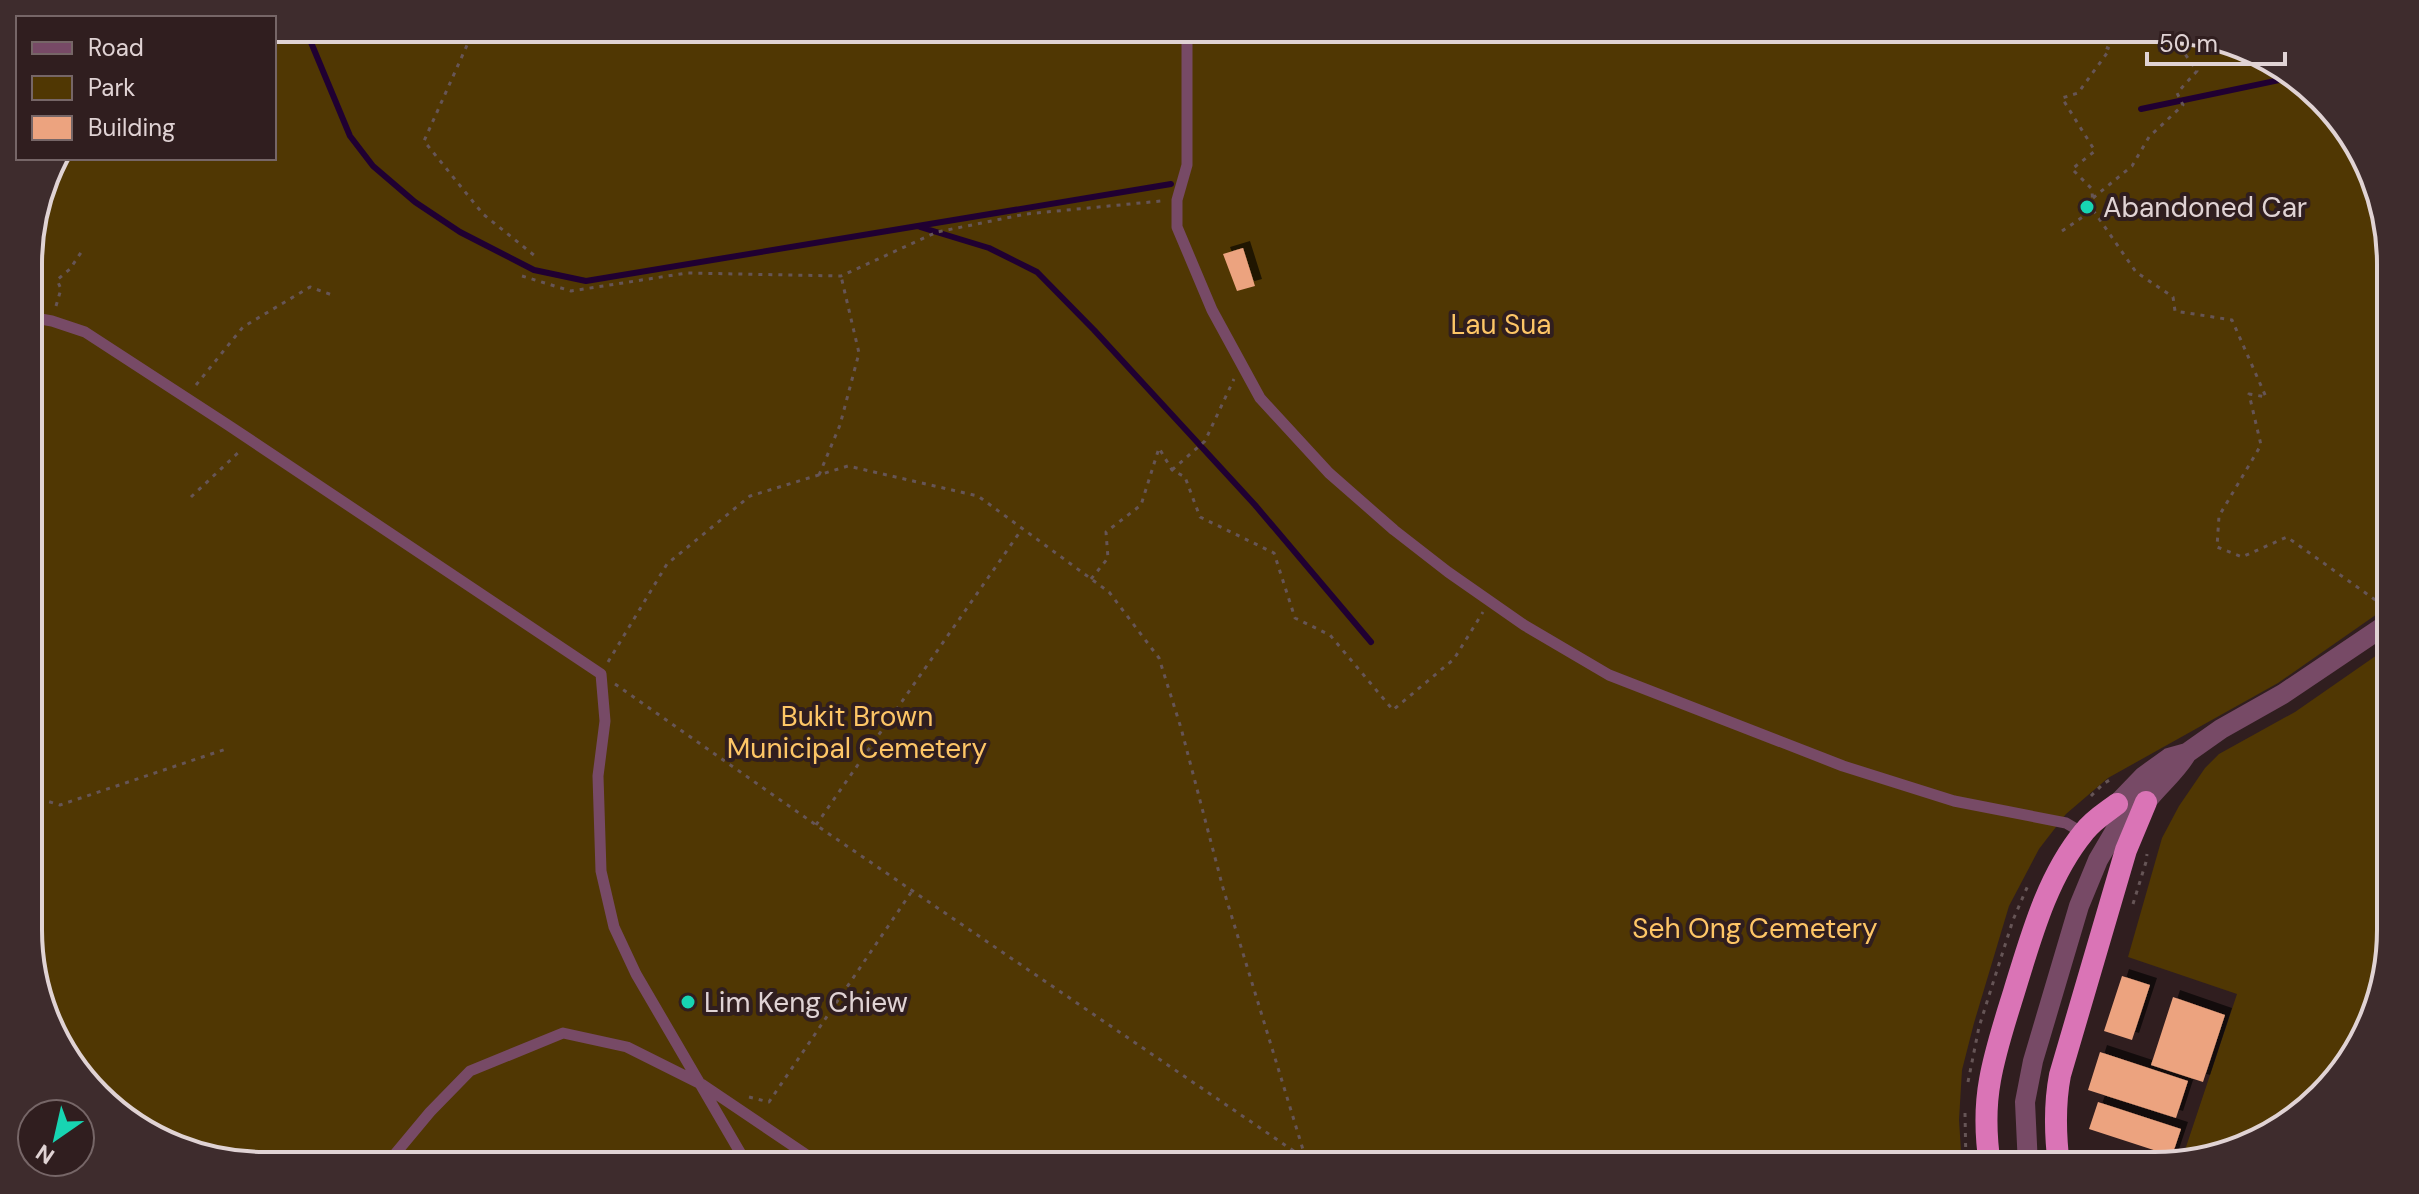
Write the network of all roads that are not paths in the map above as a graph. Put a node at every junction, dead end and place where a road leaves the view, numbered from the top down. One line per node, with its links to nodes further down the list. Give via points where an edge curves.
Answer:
1 (1187, 42): 7 (lane, via 1187,165 1177,200 1177,227 1212,310 1260,398 1329,473 1490,602 1609,675 1843,766 1954,801 2066,823)
2 (42, 319): 8 (lane, via 85,332 601,674 601,871 614,927)
3 (2377, 631): 4 (street)
4 (2187, 753): 5 (street); 6 (street, via 2169,758 2144,776)
5 (2146, 802): 14 (street, via 2122,819 2079,906 2033,1061 2025,1102); 15 (highway, via 2126,850 2060,1075)
6 (2117, 804): 7 (highway); 13 (street, via 2071,895 2029,1028 2018,1075)
7 (2083, 833): 12 (highway, via 2046,898 2001,1033 1989,1083)
8 (703, 1085): 9 (lane, via 627,1047 563,1033 470,1071); 10 (lane); 11 (lane)
9 (397, 1152)
10 (740, 1152)
11 (802, 1152)
12 (1989, 1152)
13 (2016, 1152)
14 (2027, 1152)
15 (2057, 1152)

